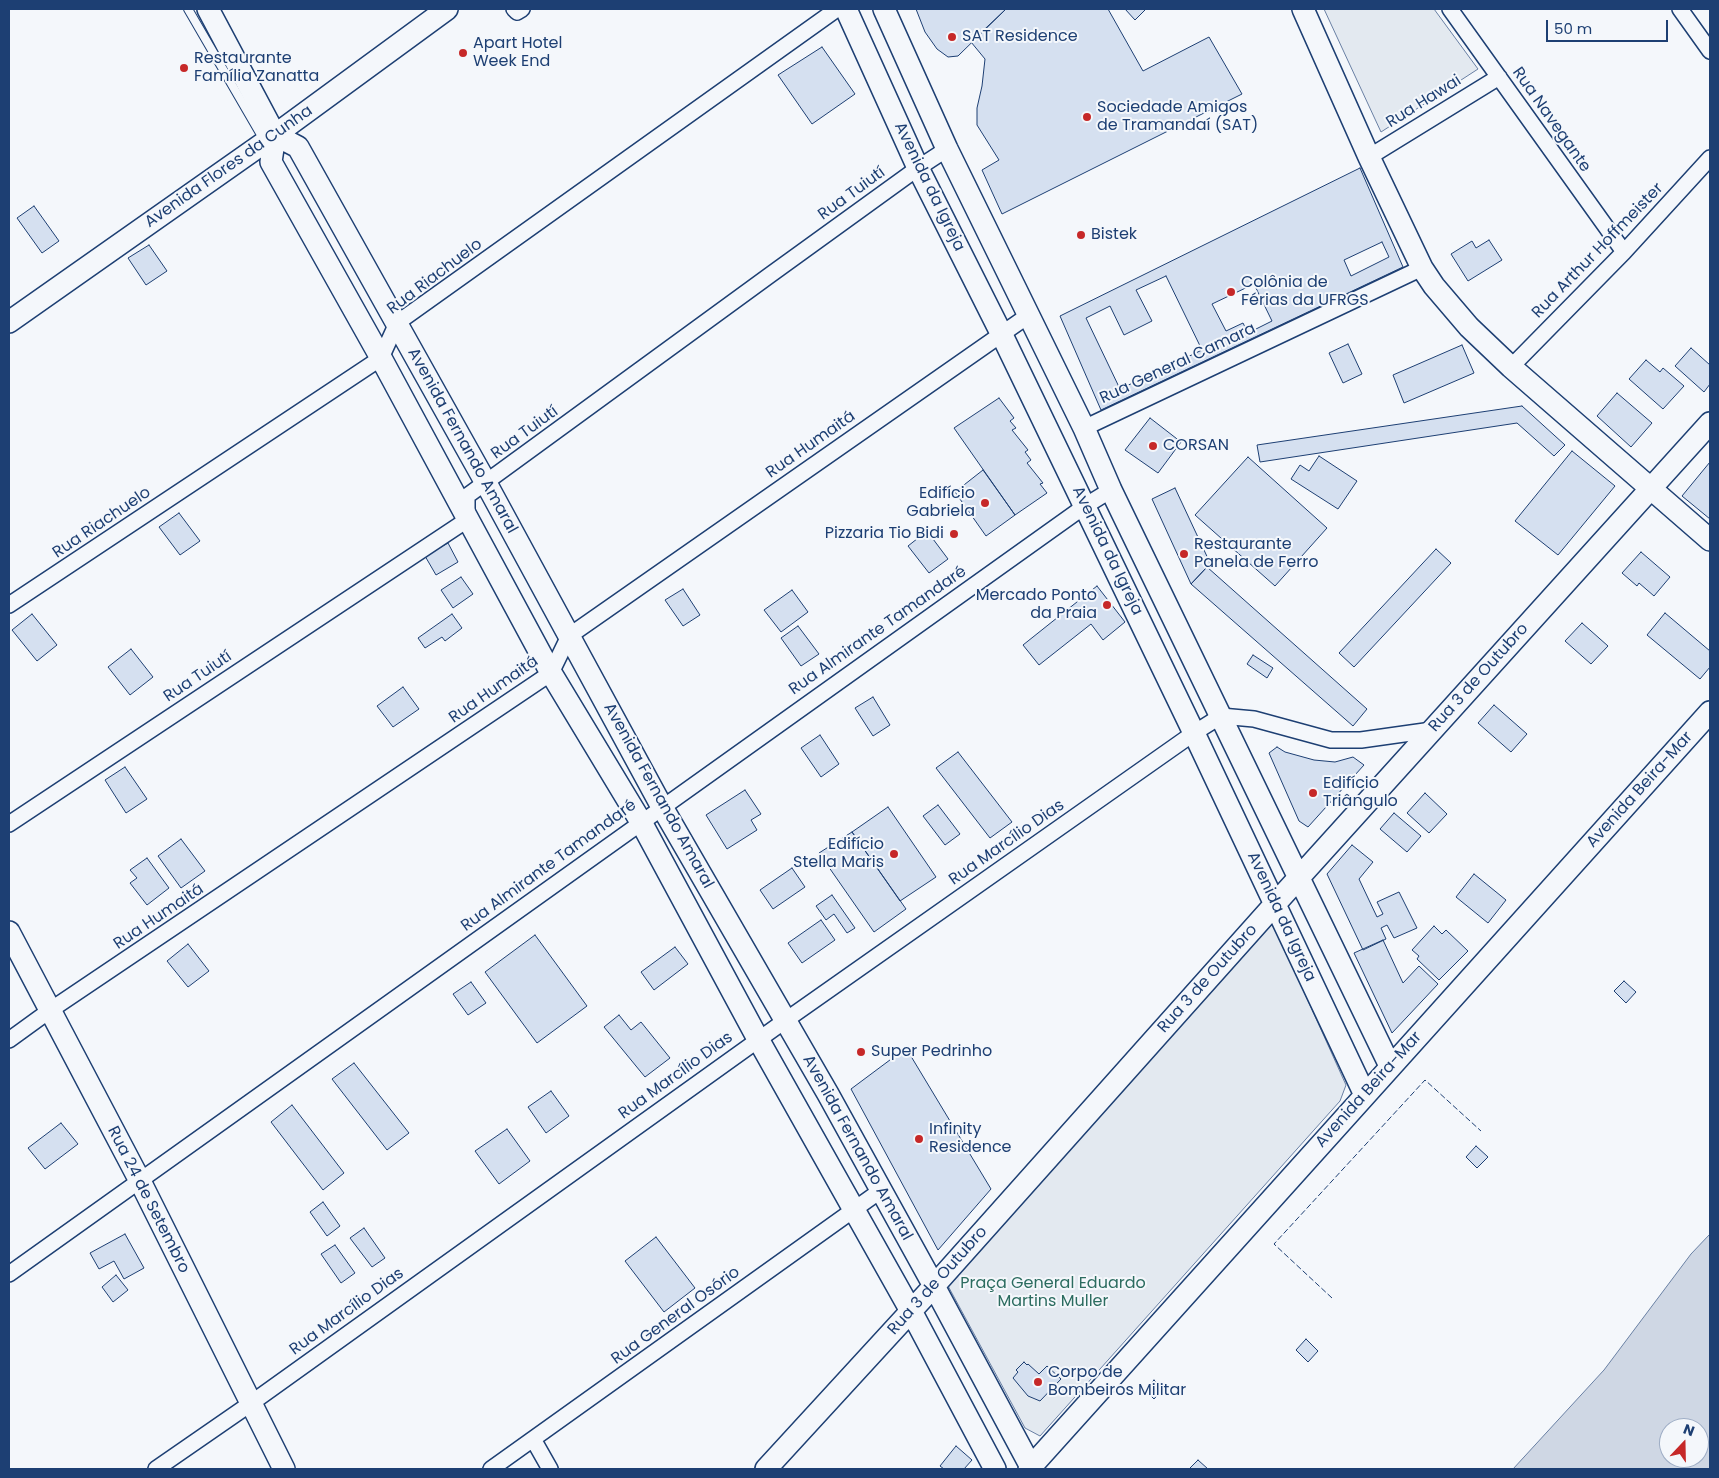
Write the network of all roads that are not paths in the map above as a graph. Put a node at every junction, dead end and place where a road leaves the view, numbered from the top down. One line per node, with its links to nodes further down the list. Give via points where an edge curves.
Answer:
1 (188, 9): 14 (lane)
2 (208, 9): 14 (street)
3 (447, 9): 14 (street, Avenida Flores da Cunha)
4 (514, 9): 5 (street, via 517,12)
5 (522, 9)
6 (837, 9): 23 (street, Rua Riachuelo)
7 (846, 9): 18 (street, Avenida da Igreja)
8 (884, 9): 15 (street, Avenida da Igreja)
9 (1303, 9): 16 (street)
10 (1450, 9): 13 (street, Rua Navegante)
11 (1680, 9): 12 (street)
12 (1710, 51)
13 (1498, 77): 16 (street, Rua Hawai); 19 (street, Rua Navegante)
14 (270, 138): 22 (street, Avenida Flores da Cunha); 23 (street, Avenida Fernando Amaral, via 298,147); 25 (street, Avenida Fernando Amaral, via 271,162)
15 (947, 149): 18 (street, Rua Tuiutí); 21 (street, Avenida da Igreja)
16 (1369, 157): 20 (street)
17 (1710, 158): 19 (street, Rua Arthur Hoffmeister)
18 (918, 168): 24 (street, Avenida da Igreja); 29 (street, Rua Tuiutí)
19 (1624, 252): 26 (street, Rua Arthur Hoffmeister)
20 (1422, 268): 26 (street, via 1469,327); 28 (street, Rua General Camara)
21 (1029, 315): 24 (street, Rua Humaitá); 28 (street, Avenida da Igreja)
22 (9, 322)
23 (397, 323): 25 (street, Rua Riachuelo); 29 (street, Avenida Fernando Amaral)
24 (1001, 333): 32 (street, Avenida da Igreja); 36 (street, Rua Humaitá)
25 (381, 358): 33 (street, Avenida Fernando Amaral); 35 (street, Rua Riachuelo)
26 (1511, 367): 30 (street)
27 (1710, 423): 30 (street, Rua 3 de Outubro)
28 (1084, 428): 31 (street, Avenida da Igreja)
29 (486, 483): 33 (street, Rua Tuiutí, via 467,496); 36 (street, Avenida Fernando Amaral)
30 (1652, 489): 34 (street); 40 (street, Rua 3 de Outubro)
31 (1111, 490): 32 (street, Rua Almirante Tamandaré); 39 (street, Avenida da Igreja)
32 (1085, 506): 41 (street, Avenida da Igreja); 42 (street, Rua Almirante Tamandaré)
33 (467, 520): 37 (street, Avenida Fernando Amaral); 44 (street, Rua Tuiutí)
34 (1710, 540)
35 (9, 606)
36 (569, 636): 37 (street, Rua Humaitá); 42 (street, Avenida Fernando Amaral)
37 (551, 673): 43 (street, Avenida Fernando Amaral); 48 (street, Rua Humaitá)
38 (1710, 712): 52 (street, Avenida Beira-Mar)
39 (1221, 716): 40 (street, via 1254,719 1331,740 1361,740); 41 (street, Rua Marcílio Dias); 45 (street, Avenida da Igreja)
40 (1432, 730): 45 (street, Rua 3 de Outubro)
41 (1194, 732): 46 (street, Avenida da Igreja); 49 (street, Rua Marcílio Dias)
42 (662, 807): 43 (street, Rua Almirante Tamandaré); 49 (street, Avenida Fernando Amaral)
43 (641, 822): 50 (street, Avenida Fernando Amaral); 56 (street, Rua Almirante Tamandaré)
44 (9, 824)
45 (1300, 878): 46 (street, Rua 3 de Outubro); 52 (street, Avenida da Igreja)
46 (1275, 904): 54 (street, Avenida da Igreja); 60 (street, Rua 3 de Outubro)
47 (9, 932): 48 (street, Rua 24 de Setembro)
48 (50, 1011): 51 (street, Rua Humaitá); 56 (street, Rua 24 de Setembro)
49 (786, 1020): 50 (street, Rua Marcílio Dias); 53 (street, Avenida Fernando Amaral)
50 (758, 1039): 55 (street, Avenida Fernando Amaral); 62 (street, Rua Marcílio Dias)
51 (9, 1040)
52 (1390, 1066): 54 (street, Avenida Beira-Mar)
53 (828, 1094): 55 (street); 57 (street, Avenida Fernando Amaral)
54 (1365, 1095): 64 (street, Avenida Beira-Mar)
55 (807, 1127): 58 (street, Avenida Fernando Amaral)
56 (140, 1181): 59 (street, Rua Almirante Tamandaré); 62 (street, Rua 24 de Setembro)
57 (880, 1191): 58 (street, Rua General Osório); 60 (street, Avenida Fernando Amaral)
58 (854, 1210): 61 (street, Avenida Fernando Amaral); 63 (street, Rua General Osório)
59 (9, 1274)
60 (934, 1286): 61 (street, Rua 3 de Outubro); 64 (street, Avenida Fernando Amaral)
61 (911, 1311): 69 (street, Rua 3 de Outubro); 70 (street, Avenida Fernando Amaral)
62 (250, 1404): 65 (street, Rua Marcílio Dias); 66 (street, Rua 24 de Setembro)
63 (533, 1439): 67 (street, Rua General Osório); 68 (street)
64 (1030, 1468)
65 (156, 1469)
66 (284, 1469)
67 (491, 1469)
68 (550, 1469)
69 (766, 1469)
70 (995, 1469)

